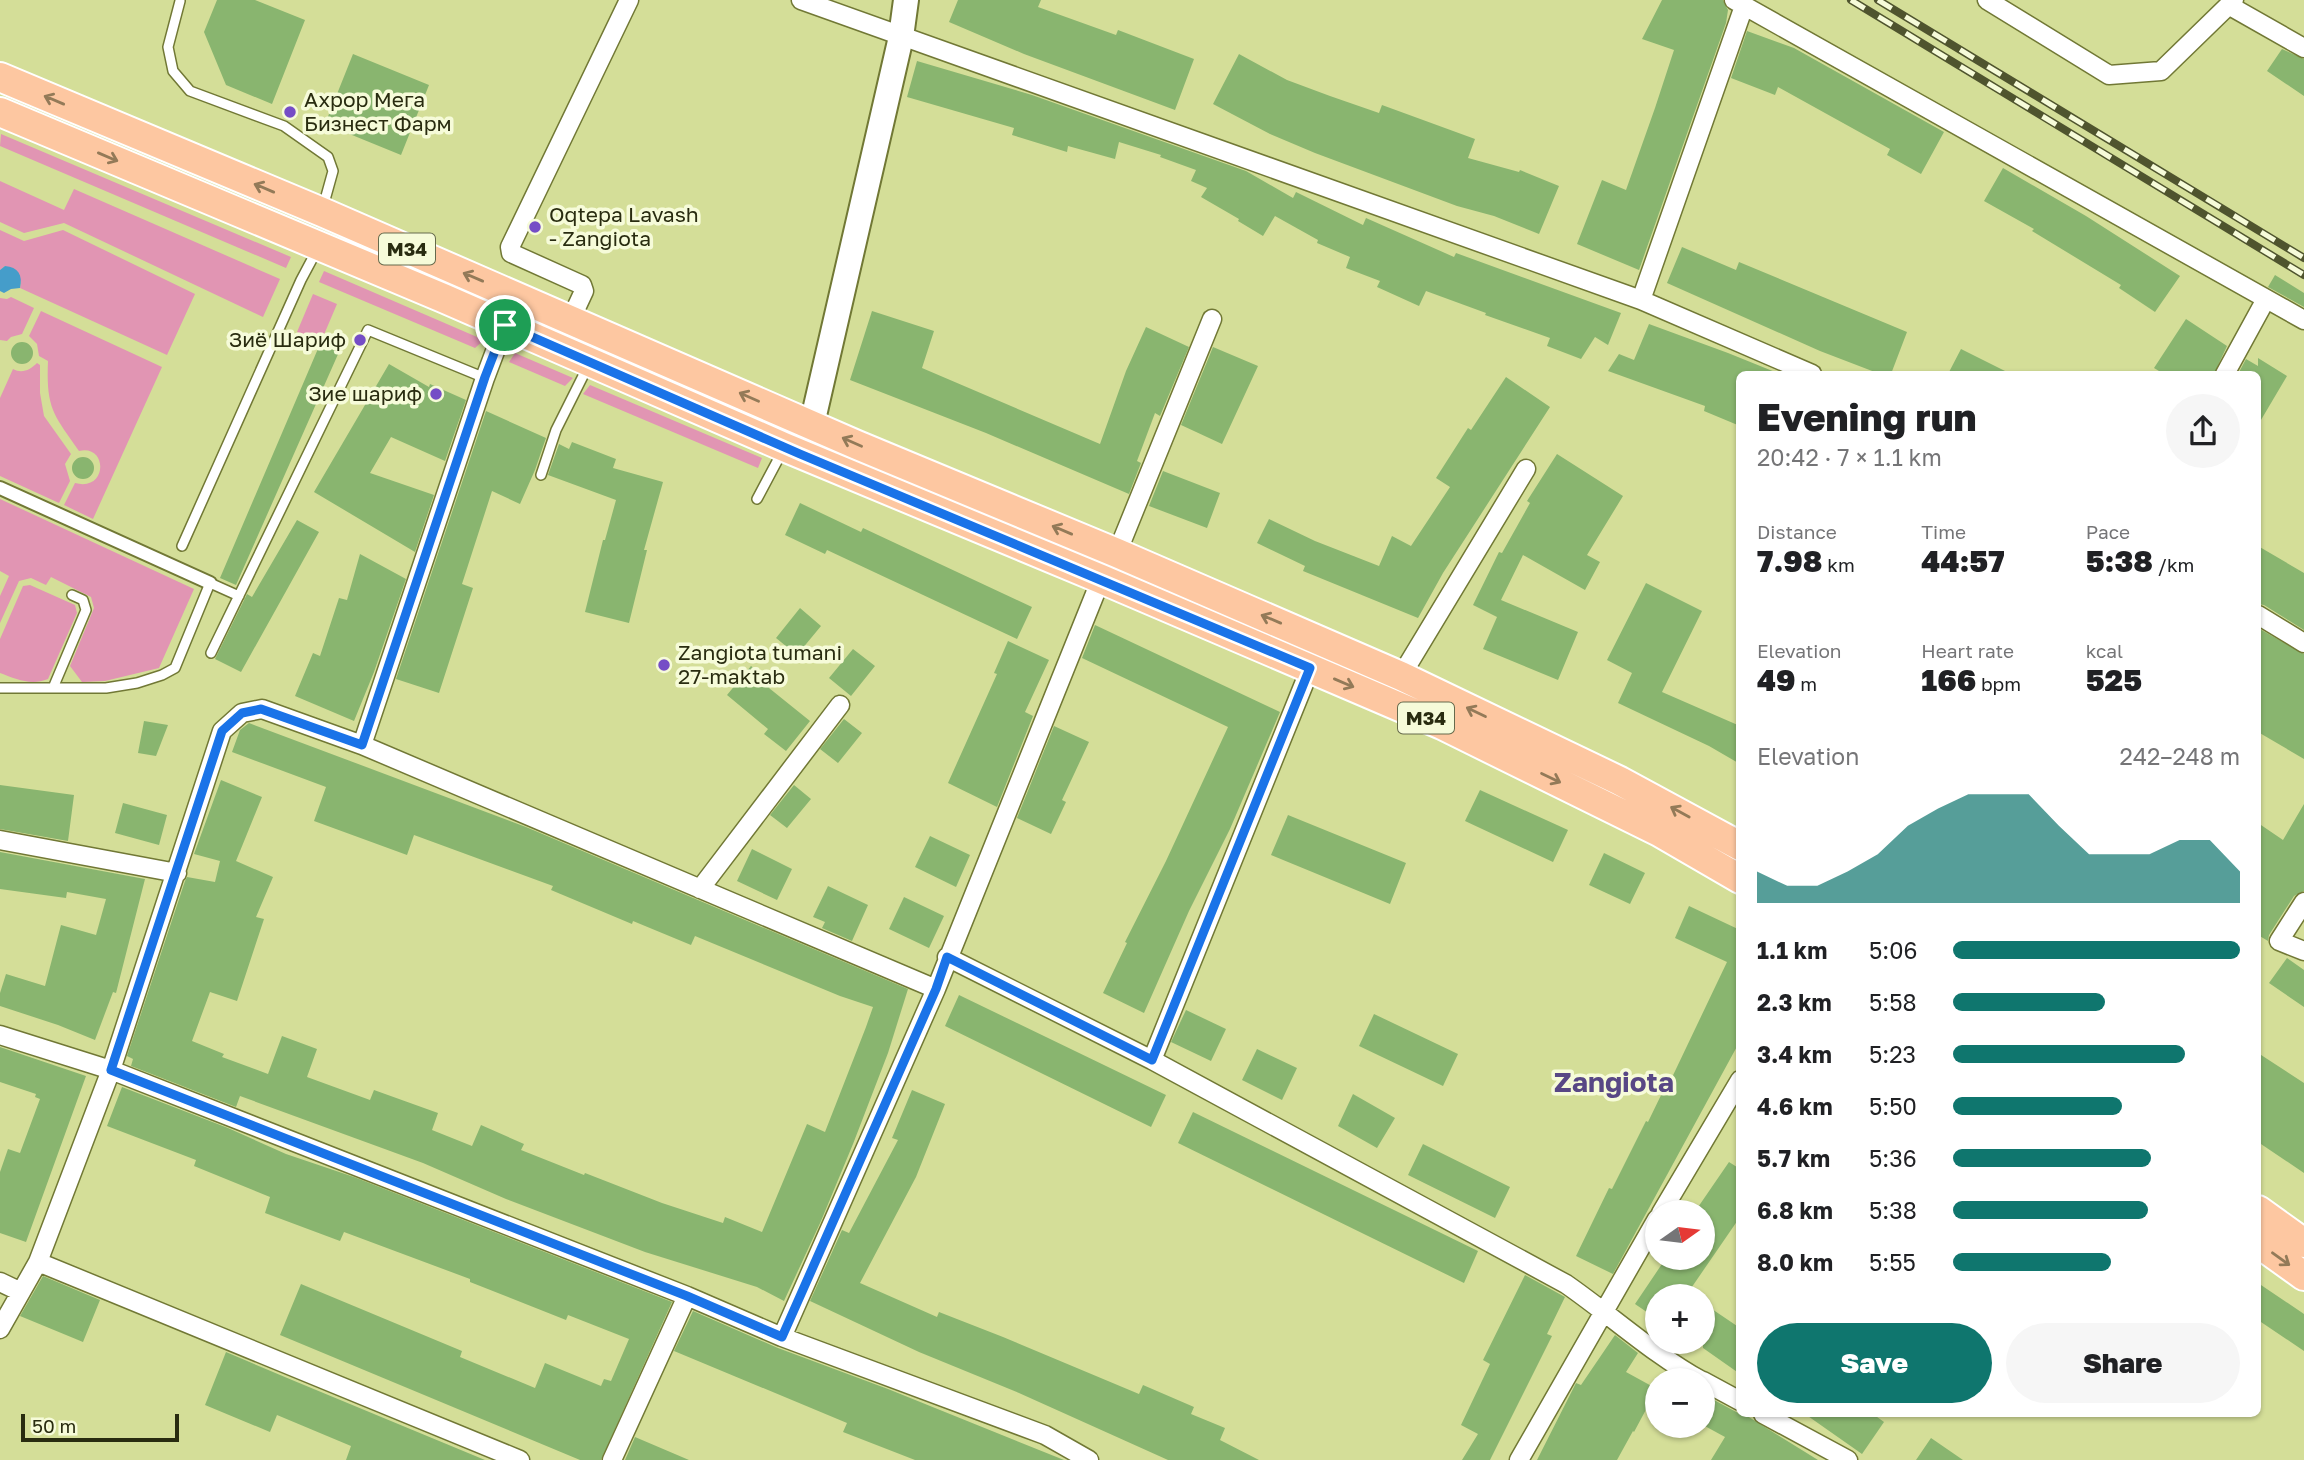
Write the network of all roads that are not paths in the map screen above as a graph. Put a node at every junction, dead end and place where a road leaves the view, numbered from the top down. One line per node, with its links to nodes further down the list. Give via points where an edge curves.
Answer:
1 (629, 0): 16 (street, via 510,247 511,253 582,285 584,291)
2 (801, 0): 8 (street)
3 (906, 0): 8 (main road)
4 (1987, 0): 7 (street, via 2109,75 2161,71)
5 (180, 1): 12 (lane, via 168,47 173,71 190,90 284,126 328,157 334,171)
6 (1739, 3): 14 (street); 15 (street)
7 (2232, 3): 9 (street)
8 (901, 37): 15 (street); 24 (main road)
9 (2304, 48)
10 (0, 77): 12 (main road, M34, one-way to 10)
11 (0, 112): 13 (main road, M34, one-way to 13)
12 (321, 212): 16 (main road, M34, one-way to 12)
13 (319, 245): 19 (main road, M34); 30 (lane)
14 (2266, 299): 18 (street); 22 (street)
15 (1641, 300): 21 (street)
16 (570, 319): 24 (main road, M34, one-way to 16)
17 (1212, 319): 31 (street)
18 (2304, 320)
19 (505, 325): 20 (main road, M34); 23 (street)
20 (590, 362): 25 (main road, M34); 27 (lane, via 556,430)
21 (1805, 371)
22 (2227, 371)
23 (485, 377): 35 (lane, via 368,330); 44 (street)
24 (812, 424): 25 (main road); 31 (main road, M34, one-way to 24)
25 (792, 450): 29 (lane); 32 (main road, M34)
26 (1526, 469): 40 (street)
27 (541, 475)
28 (0, 488): 33 (street)
29 (757, 499)
30 (182, 546)
31 (1117, 552): 40 (main road, M34, one-way to 31)
32 (1101, 579): 39 (main road, M34); 52 (street)
33 (210, 583): 35 (lane); 42 (lane, via 175,668 137,683 107,688)
34 (72, 595): 42 (lane, via 83,600 86,610)
35 (239, 597): 38 (lane)
36 (2261, 617): 37 (street)
37 (2304, 643)
38 (211, 653)
39 (1310, 668): 48 (main road, M34, one-way to 48, via 1599,801); 55 (street)
40 (1402, 676): 46 (main road, M34, one-way to 40, via 1620,780)
41 (0, 688): 42 (lane)
42 (52, 688)
43 (840, 705): 49 (street)
44 (362, 745): 47 (street, via 261,709 242,713 222,731); 49 (street)
45 (0, 840): 47 (street)
46 (1736, 844)
47 (177, 873): 56 (street)
48 (1736, 877)
49 (700, 889): 53 (street)
50 (2304, 902): 51 (street, via 2278,941)
51 (2304, 951)
52 (947, 957): 53 (street); 55 (street)
53 (936, 989): 70 (street)
54 (0, 1035): 56 (street)
55 (1152, 1060): 68 (street, via 1566,1284)
56 (111, 1070): 63 (street); 67 (street)
57 (1736, 1087): 58 (street)
58 (1669, 1200)
59 (2261, 1212): 61 (main road)
60 (1645, 1240): 68 (street)
61 (2304, 1243)
62 (2261, 1245): 64 (main road, one-way to 64)
63 (38, 1262): 66 (street); 75 (street)
64 (2304, 1276)
65 (0, 1282): 66 (street)
66 (21, 1292): 69 (street)
67 (687, 1296): 70 (street); 76 (street)
68 (1604, 1310): 71 (street); 78 (street)
69 (0, 1329)
70 (782, 1337): 77 (street, via 1045,1435)
71 (1678, 1368)
72 (1715, 1388): 73 (street)
73 (1736, 1399)
74 (1769, 1417): 79 (street)
75 (520, 1460)
76 (612, 1460)
77 (1089, 1460)
78 (1519, 1460)
79 (1848, 1460)

